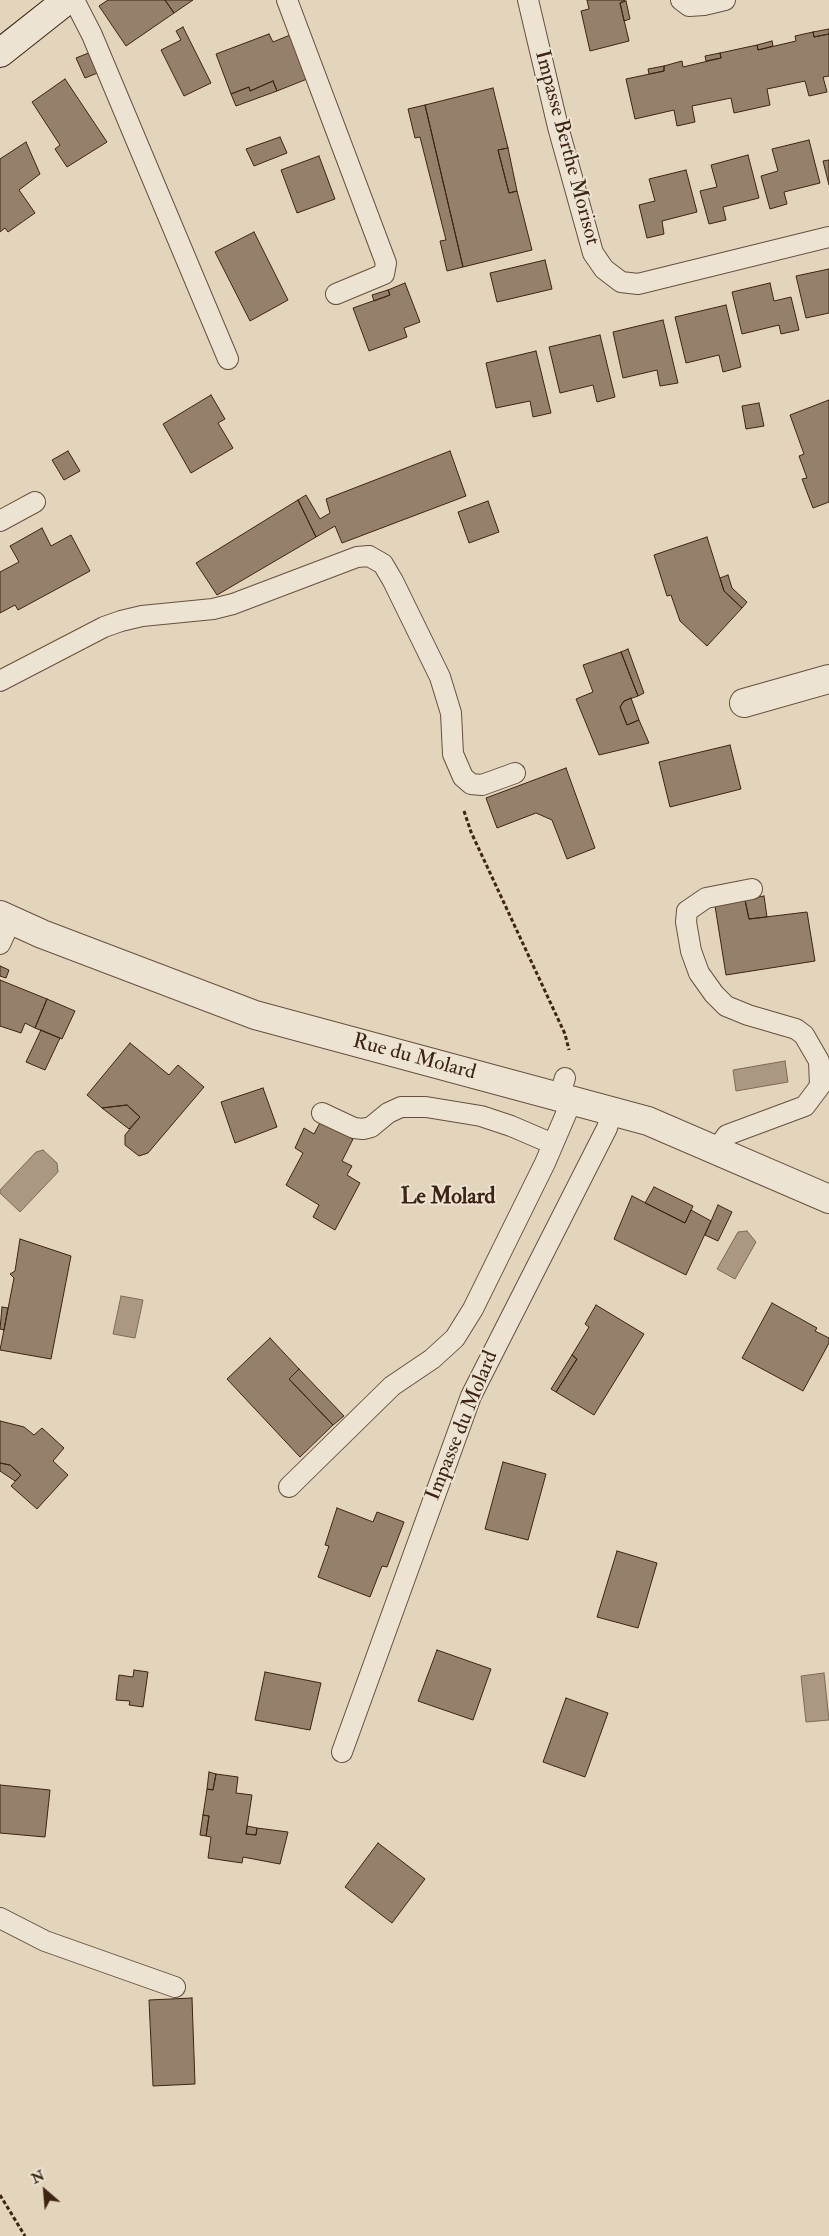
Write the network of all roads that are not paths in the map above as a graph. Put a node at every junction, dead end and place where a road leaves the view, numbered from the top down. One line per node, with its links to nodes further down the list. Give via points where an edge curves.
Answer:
1 (68, 0): 7 (street)
2 (74, 0): 10 (lane, via 92,35)
3 (287, 0): 9 (lane, via 386,263 384,274)
4 (528, 0): 8 (lane, Impasse Berthe Morisot, via 592,253 604,269 621,282 638,284)
5 (681, 0): 6 (lane, via 689,6)
6 (725, 0)
7 (0, 53)
8 (829, 237)
9 (336, 294)
10 (228, 359)
11 (35, 502): 12 (lane)
12 (0, 521)
13 (829, 679): 15 (street)
14 (0, 681): 16 (lane, via 121,621 233,604 357,557 369,556 383,564 426,644 451,713 452,754 463,777 472,784 482,785)
15 (744, 704)
16 (515, 773)
17 (752, 889): 23 (lane, via 706,898 688,911 686,922 691,951 700,973 726,1006 796,1029 804,1035 818,1061 820,1086 804,1106 726,1135)
18 (4, 926): 19 (street, Rue du Molard, via 42,934 254,1015)
19 (565, 1092): 20 (street, Rue du Molard); 22 (lane)
20 (612, 1111): 23 (street, Rue du Molard, via 648,1121); 26 (lane, Impasse du Molard, via 471,1396)
21 (322, 1112): 22 (lane, via 354,1128 363,1129 372,1127 401,1106 426,1107 481,1116)
22 (553, 1144): 25 (lane, via 473,1309 455,1338 432,1359 392,1386)
23 (717, 1149): 24 (street, Rue du Molard)
24 (829, 1199)
25 (289, 1487)
26 (342, 1752)
27 (0, 1918): 28 (lane, via 45,1941)
28 (175, 1987)

